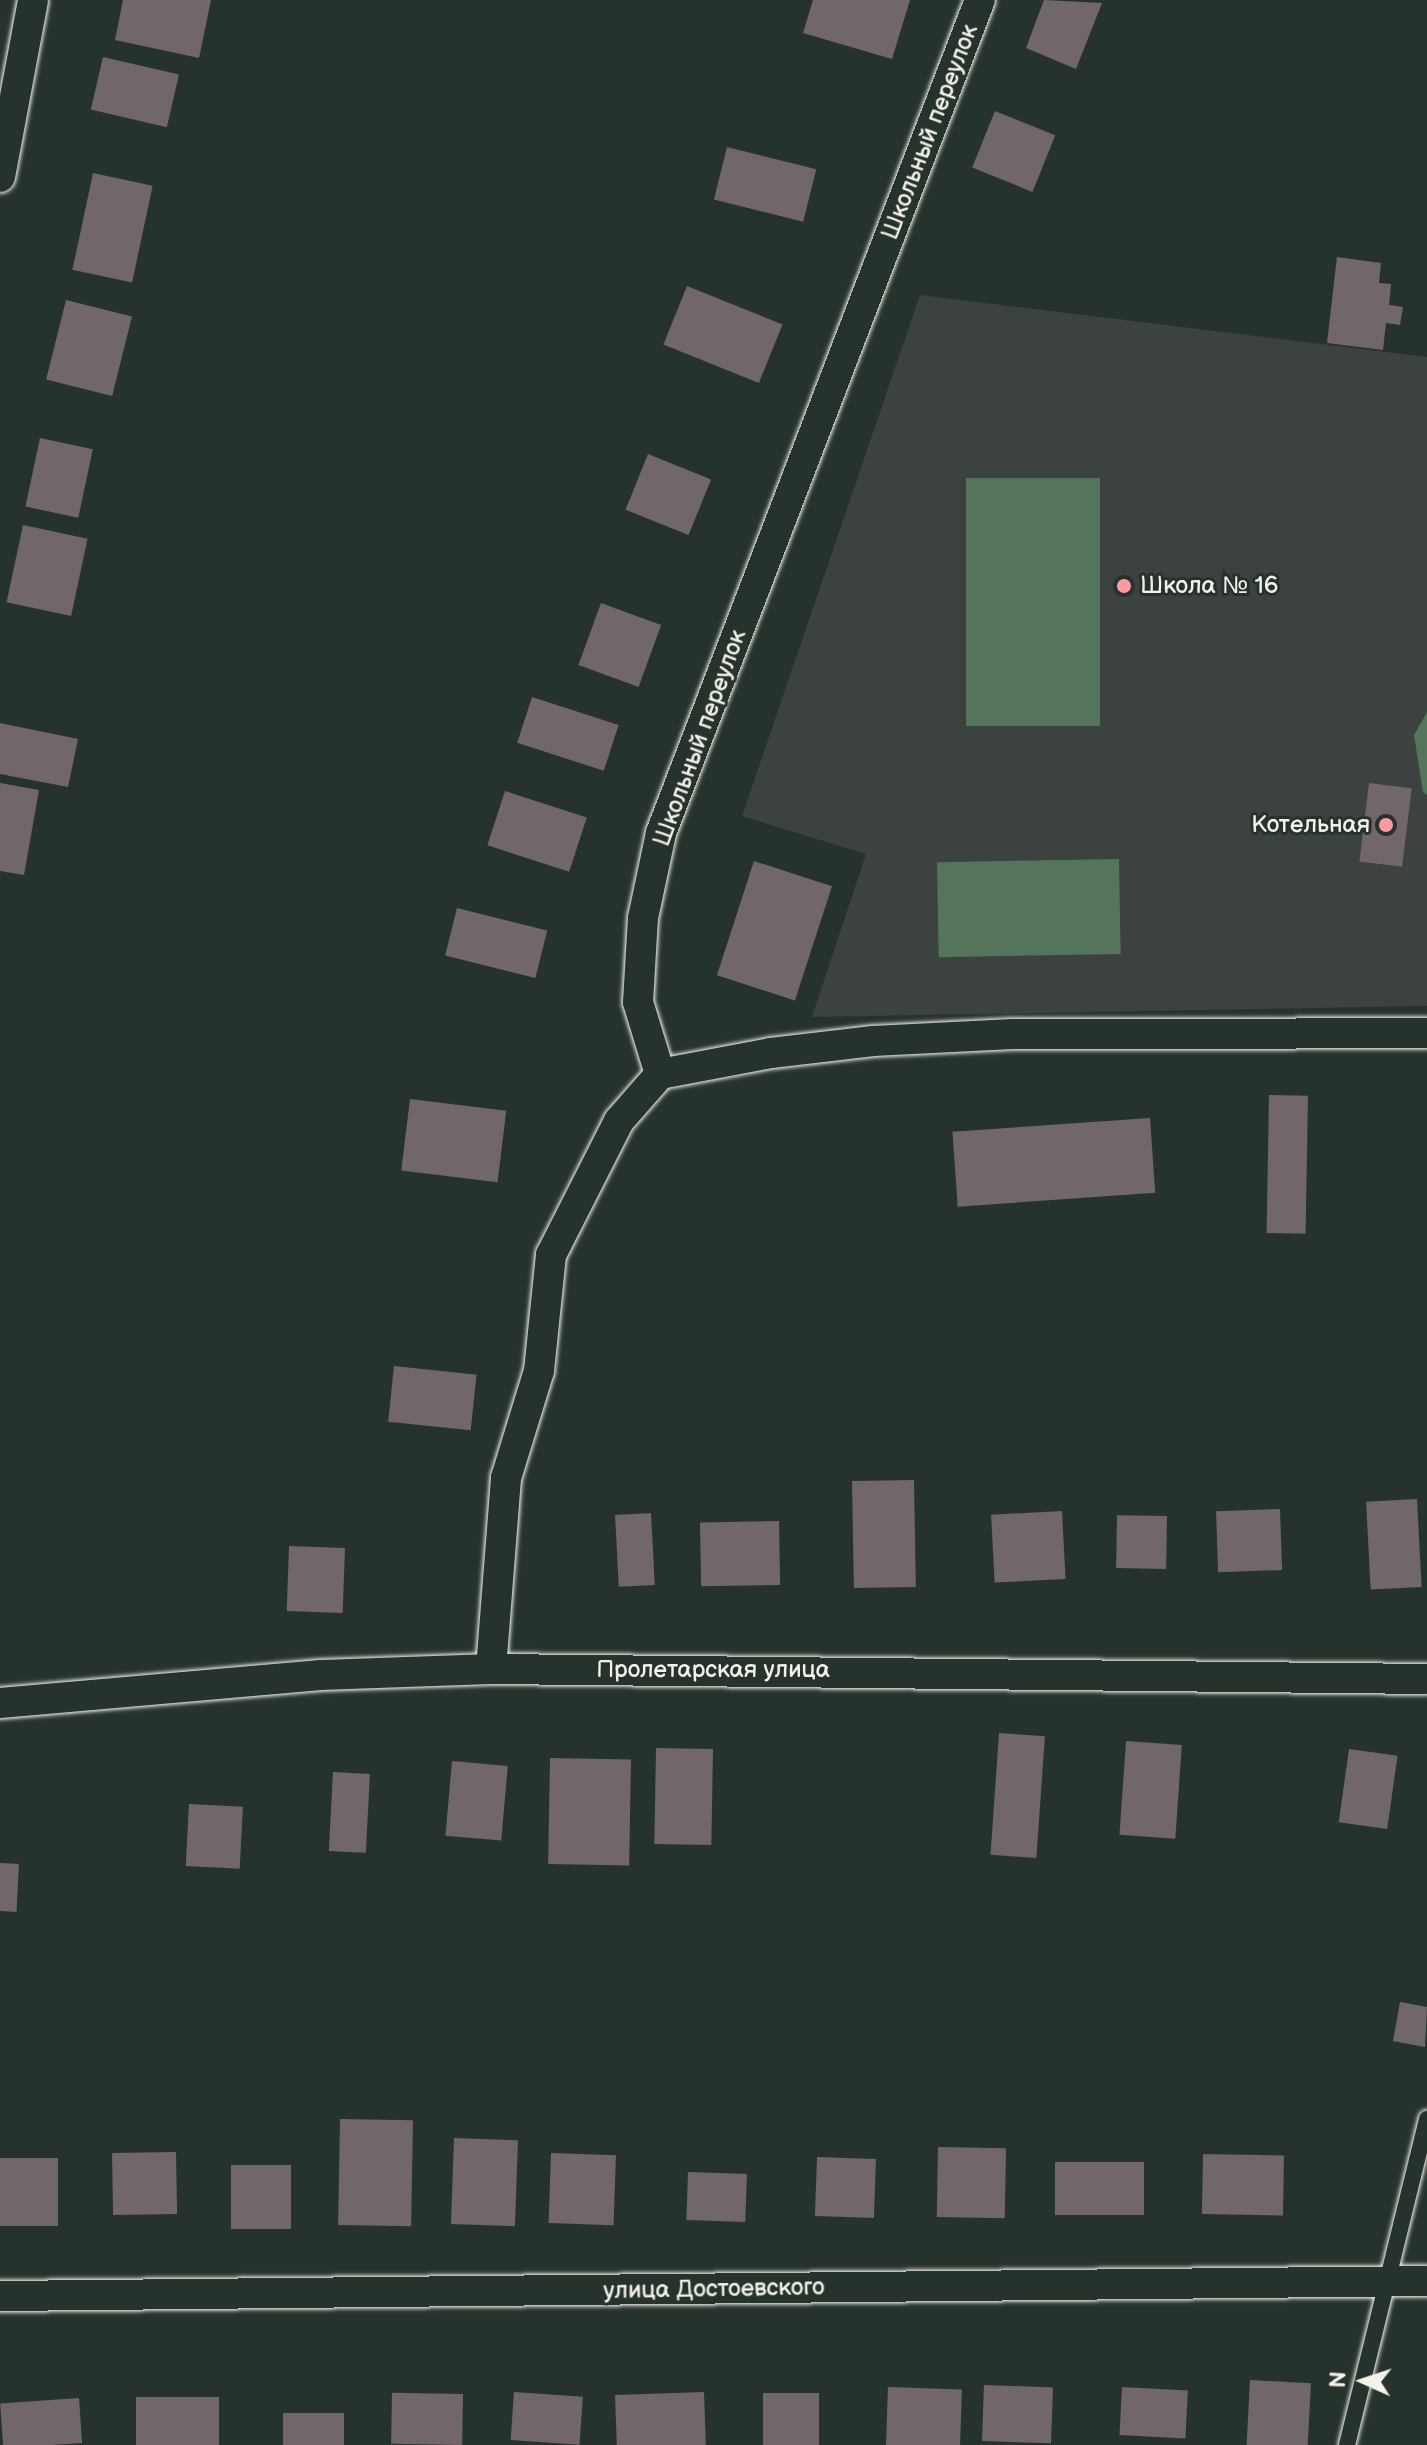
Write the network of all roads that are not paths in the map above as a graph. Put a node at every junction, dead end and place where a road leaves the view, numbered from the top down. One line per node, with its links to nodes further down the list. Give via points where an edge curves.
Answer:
1 (33, 0): 3 (street)
2 (980, 0): 5 (street, Школьный переулок, via 661,833 643,918 638,1002)
3 (0, 177)
4 (1427, 1033): 5 (street, via 1013,1034 873,1041)
5 (660, 1074): 6 (street, via 619,1121 551,1255 539,1371 506,1478)
6 (491, 1669): 7 (street, Пролетарская улица); 8 (street, Пролетарская улица, via 321,1675)
7 (1427, 1679)
8 (0, 1703)
9 (1427, 2119): 11 (lane)
10 (1427, 2281): 11 (street, улица Достоевского)
11 (1386, 2282): 12 (street, улица Достоевского); 13 (lane)
12 (0, 2296)
13 (1347, 2445)

